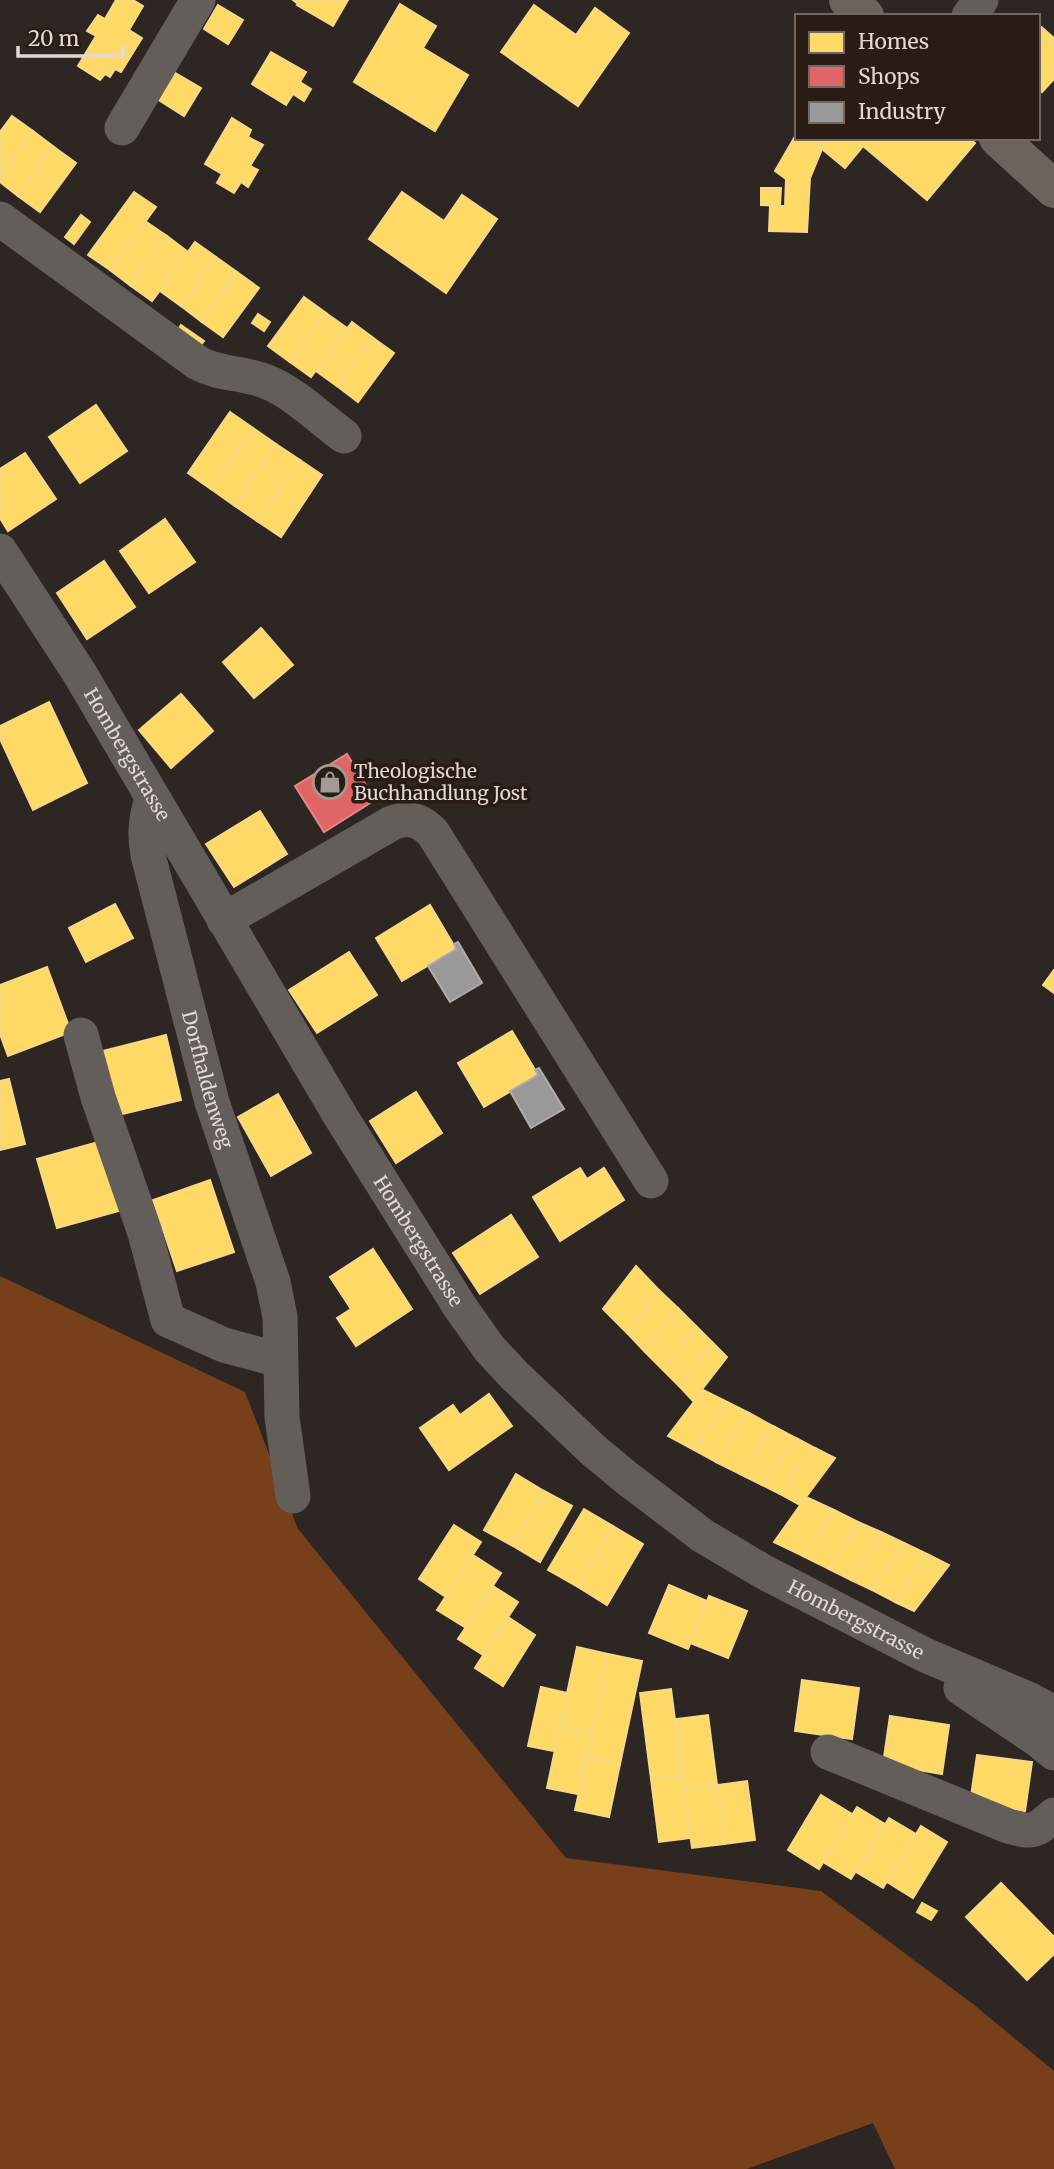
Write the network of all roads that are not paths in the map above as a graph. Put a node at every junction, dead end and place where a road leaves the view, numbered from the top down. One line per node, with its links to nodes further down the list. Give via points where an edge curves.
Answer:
1 (198, 0): 4 (street)
2 (848, 0): 3 (main road)
3 (863, 14)
4 (122, 128)
5 (1000, 140): 6 (main road)
6 (1054, 189)
7 (0, 219): 8 (street, via 209,370 277,386)
8 (344, 436)
9 (0, 551): 10 (street, Hombergstrasse, via 80,674)
10 (152, 798): 11 (street, Hombergstrasse); 14 (street, Dorfhaldenweg, via 145,840 212,1102 273,1282 280,1317)
11 (224, 920): 13 (street, via 392,823 412,819 424,823); 16 (street, Hombergstrasse, via 460,1307 514,1375 628,1479 703,1536 764,1573)
12 (81, 1035): 14 (street, via 168,1320 223,1345)
13 (651, 1181)
14 (280, 1360): 15 (street, Dorfhaldenweg)
15 (293, 1496)
16 (925, 1655): 17 (street, Hombergstrasse); 19 (street, via 955,1684)
17 (1054, 1713)
18 (828, 1752): 20 (street, via 1008,1826 1037,1830)
19 (1054, 1753)
20 (1054, 1815)

